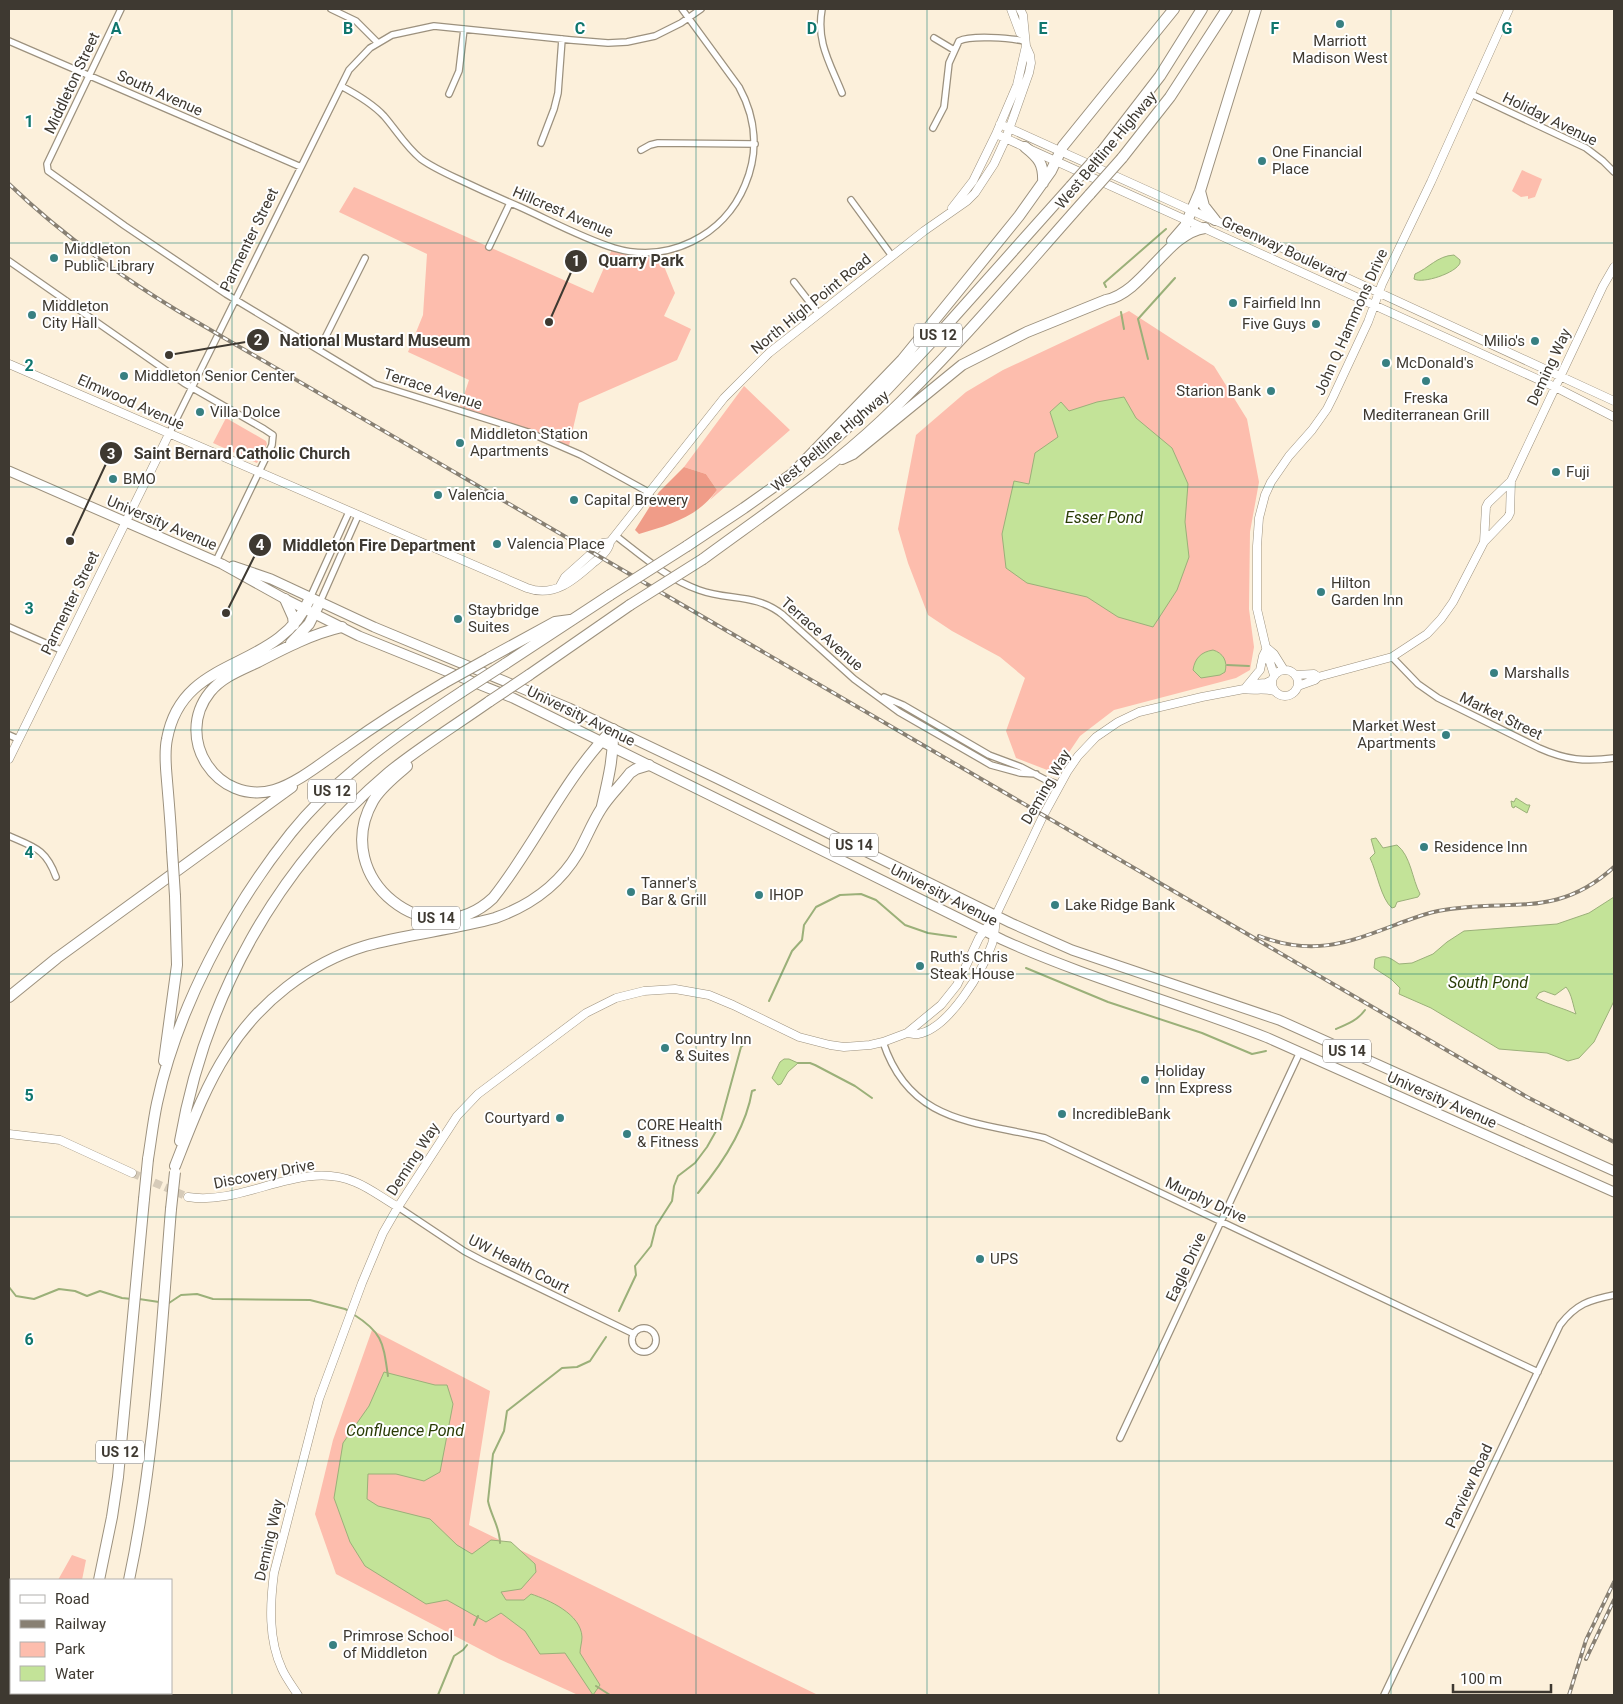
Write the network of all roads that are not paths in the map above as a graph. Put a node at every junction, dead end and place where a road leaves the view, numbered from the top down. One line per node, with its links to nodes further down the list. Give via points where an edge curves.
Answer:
1 (121, 9): 21 (street, Middleton Street)
2 (331, 9): 19 (street, via 356,21)
3 (682, 9): 13 (street, Hillcrest Avenue)
4 (701, 9): 13 (street, Parmenter Street)
5 (822, 9): 23 (street, via 822,42)
6 (1011, 9): 18 (street, North High Point Road)
7 (1020, 9): 18 (street, North High Point Road)
8 (1174, 9): 35 (highway)
9 (1202, 9): 70 (highway, West Beltline Highway / US 12, bridge, via 1160,76 1104,150 880,397 827,447)
10 (1227, 9): 68 (highway, West Beltline Highway / US 12, bridge, via 1170,98 1122,158 946,355 882,420)
11 (1256, 9): 41 (highway)
12 (1510, 9): 25 (street, John Q Hammons Drive)
13 (688, 18): 16 (street, Parmenter Street, via 654,36 627,42); 32 (street, Hillcrest Avenue, via 745,98)
14 (464, 29): 16 (street, Parmenter Street); 19 (street, Parmenter Street, via 434,26 392,34); 24 (street, via 459,72)
15 (934, 38): 20 (street)
16 (562, 39): 31 (street, via 556,101)
17 (9, 41): 21 (street, South Avenue)
18 (1024, 41): 20 (street, via 961,40); 26 (street, North High Point Road, via 1017,85); 28 (street, North High Point Road, via 1030,55 1030,74)
19 (378, 43): 22 (street, Parmenter Street, via 349,70)
20 (954, 50): 27 (street, via 949,63 944,107)
21 (90, 76): 37 (street, South Avenue); 38 (street, Middleton Street, via 47,164)
22 (341, 86): 37 (street, Parmenter Street); 43 (street, Hillcrest Avenue, via 374,106 422,160)
23 (842, 92)
24 (449, 94)
25 (1471, 94): 39 (street, Holiday Avenue, via 1586,148); 55 (street, John Q Hammons Drive)
26 (1000, 124): 28 (street, Greenway Boulevard); 29 (street, North High Point Road)
27 (933, 128)
28 (1010, 128): 30 (street, North High Point Road); 35 (street, Greenway Boulevard)
29 (996, 134): 30 (street, Greenway Boulevard); 45 (street, North High Point Road, via 973,181)
30 (1006, 138): 33 (street, Greenway Boulevard); 45 (street, North High Point Road, via 975,193)
31 (541, 143)
32 (755, 144): 34 (street, via 658,143); 43 (street, Hillcrest Avenue, via 753,164 737,202 716,226 679,248 641,252 613,247)
33 (1025, 147): 36 (street, Greenway Boulevard); 40 (highway, via 1040,163)
34 (641, 150)
35 (1060, 151): 36 (highway); 44 (street, Greenway Boulevard)
36 (1056, 161): 40 (highway); 47 (street, Greenway Boulevard)
37 (300, 167): 56 (street, Parmenter Street)
38 (48, 169): 56 (street, Terrace Avenue, via 125,226)
39 (1614, 172)
40 (1043, 183): 70 (highway, via 1014,224 902,360)
41 (1200, 190): 44 (highway); 46 (highway, via 1204,206)
42 (851, 200): 50 (street)
43 (510, 203): 49 (street)
44 (1192, 210): 46 (street, Greenway Boulevard); 47 (highway)
45 (946, 215): 50 (street, North High Point Road)
46 (1215, 220): 55 (street, Greenway Boulevard)
47 (1188, 221): 48 (street, Greenway Boulevard); 57 (highway, via 1139,274)
48 (1205, 228): 57 (highway, via 1190,232 1133,284); 58 (street, Greenway Boulevard)
49 (489, 247)
50 (892, 256): 59 (street, North High Point Road)
51 (365, 258): 60 (street)
52 (9, 261): 64 (street)
53 (1614, 267): 62 (street, Deming Way)
54 (794, 282): 59 (street)
55 (1379, 292): 58 (street, John Q Hammons Drive); 62 (street, Greenway Boulevard)
56 (235, 300): 60 (street, Terrace Avenue); 64 (street, Parmenter Street)
57 (1106, 300): 68 (highway, via 1027,332 962,366 853,454)
58 (1374, 306): 63 (street, Greenway Boulevard); 89 (street, John Q Hammons Drive, via 1327,409 1279,470 1262,505 1257,531 1256,595)
59 (818, 313): 73 (street, North High Point Road, via 769,353 724,398)
60 (320, 350): 73 (street, Terrace Avenue, via 384,388 528,432 581,455)
61 (9, 364): 67 (street, Elmwood Avenue)
62 (1560, 376): 63 (street, Deming Way); 65 (street, Greenway Boulevard)
63 (1555, 387): 66 (street, Greenway Boulevard); 72 (street, Deming Way)
64 (192, 388): 67 (street, Parmenter Street); 71 (street, via 264,429 273,438)
65 (1614, 401)
66 (1614, 417)
67 (169, 434): 71 (street, Elmwood Avenue); 76 (street, Parmenter Street)
68 (832, 463): 101 (highway, West Beltline Highway / US 12, bridge, via 703,559 630,605)
69 (9, 471): 76 (main road, University Avenue)
70 (794, 472): 84 (highway, West Beltline Highway / US 12, bridge)
71 (259, 473): 74 (street, Elmwood Avenue); 79 (street)
72 (1511, 480): 78 (street, Deming Way, via 1486,507); 78 (street, Deming Way, via 1510,513)
73 (650, 493): 77 (street, North High Point Road)
74 (349, 512): 75 (street, Elmwood Avenue); 82 (street)
75 (358, 516): 80 (street, Elmwood Avenue, via 527,588); 82 (street)
76 (125, 522): 79 (main road, University Avenue); 90 (street, Parmenter Street)
77 (616, 536): 80 (street, North High Point Road, via 610,542 603,542 565,577 560,586); 109 (street, Terrace Avenue, via 652,564 697,589 772,607 854,679 899,712 991,765 1036,774)
78 (1484, 542): 91 (street, Deming Way, via 1457,597 1441,619 1427,634)
79 (219, 562): 81 (main road, University Avenue); 82 (main road, University Avenue, via 253,572)
80 (547, 591)
81 (285, 599): 83 (main road, University Avenue); 85 (highway)
82 (315, 600): 83 (highway); 99 (main road, University Avenue / US 14)
83 (310, 611): 85 (highway); 87 (main road, University Avenue); 88 (highway, via 302,633)
84 (573, 620): 108 (highway, bridge, via 556,622 444,683 394,712); 120 (highway, West Beltline Highway / US 12, bridge, via 394,737 323,799 292,832 241,903 209,962 178,1036)
85 (294, 625): 120 (highway, bridge, via 270,645 207,677 188,693 172,719 166,742 178,964)
86 (9, 627): 90 (street)
87 (342, 627): 88 (highway); 103 (main road, University Avenue / US 14, via 505,694)
88 (286, 647): 108 (highway, via 224,678 215,686 198,716 197,744 205,763 216,776 248,792 275,790)
89 (1267, 648): 92 (street, John Q Hammons Drive); 94 (street, John Q Hammons Drive); 97 (street, via 1260,670)
90 (62, 650): 102 (street, Parmenter Street)
91 (1392, 657): 95 (street, Deming Way); 105 (street, Market Street, via 1418,684 1438,698 1555,756 1581,761)
92 (1284, 670): 93 (street); 94 (street)
93 (1296, 675): 95 (street, Deming Way, via 1314,674); 96 (street)
94 (1273, 677): 97 (street, Deming Way, via 1266,683); 98 (street)
95 (1318, 677): 96 (street, Deming Way)
96 (1298, 686): 98 (street, via 1289,696)
97 (1244, 689): 98 (street, Deming Way); 109 (street, Deming Way, via 1151,708 1118,722 1086,746)
98 (1274, 691)
99 (613, 728): 103 (highway, US 14); 104 (highway); 113 (main road, University Avenue / US 14)
100 (9, 735): 102 (street)
101 (440, 736): 103 (highway, US 14, via 378,793 369,809 362,846 366,865 386,896 415,914 438,919 463,916 492,898); 122 (highway, US 12, via 390,771 355,803 310,851 255,931 208,1030 186,1105)
102 (18, 739): 106 (street, Parmenter Street)
103 (600, 741): 104 (main road, University Avenue / US 14)
104 (613, 748): 107 (main road, University Avenue / US 14); 110 (highway)
105 (1614, 758)
106 (9, 759)
107 (649, 765): 110 (highway, via 630,773); 114 (main road, University Avenue / US 14)
108 (314, 768): 116 (highway)
109 (1060, 785): 113 (street, Deming Way)
110 (601, 809): 122 (highway, via 568,868 543,893 520,908 480,922 363,947 324,963 284,990 250,1021 227,1052 187,1135)
111 (9, 836): 112 (street, via 45,855)
112 (56, 878)
113 (996, 915): 114 (street, Deming Way); 115 (street, Deming Way); 123 (main road, University Avenue / US 14, via 1072,950 1279,1020)
114 (985, 931): 115 (main road, University Avenue / US 14); 117 (street, Deming Way, via 950,994)
115 (994, 936): 117 (street, Deming Way, via 971,985 954,1010 928,1030 918,1034); 119 (main road, University Avenue / US 14, via 1028,952 1220,1019)
116 (9, 997)
117 (907, 1033): 118 (street, Deming Way)
118 (883, 1042): 127 (street, Deming Way, via 844,1047 809,1040 721,999 696,992 654,990 616,998 586,1013 478,1094 457,1116); 128 (street, Murphy Drive, via 899,1077 925,1104 970,1122 1045,1138)
119 (1300, 1052): 125 (main road, University Avenue / US 14); 128 (street, Eagle Drive)
120 (157, 1102): 133 (highway, US 12, bridge, via 148,1159 117,1485)
121 (9, 1134): 124 (street, via 60,1140)
122 (175, 1169): 134 (highway, US 12, bridge, via 145,1493)
123 (1614, 1171)
124 (132, 1173)
125 (1614, 1192)
126 (188, 1197): 127 (street, Discovery Drive, via 214,1199 294,1179 327,1175 354,1181)
127 (398, 1207): 130 (street, UW Health Court, via 464,1251); 135 (street, Deming Way, via 383,1233 324,1383 274,1573 270,1598 271,1624 282,1669)
128 (1222, 1221): 131 (street, Murphy Drive); 132 (street, Eagle Drive)
129 (1614, 1295): 131 (street, Parview Road, via 1591,1300 1565,1319)
130 (634, 1334): 130 (street, via 634,1346 640,1351 654,1346 656,1338 651,1330 642,1328)
131 (1538, 1372): 136 (street, Parview Road)
132 (1120, 1438)
133 (99, 1579)
134 (129, 1579)
135 (298, 1695)
136 (1384, 1695)

